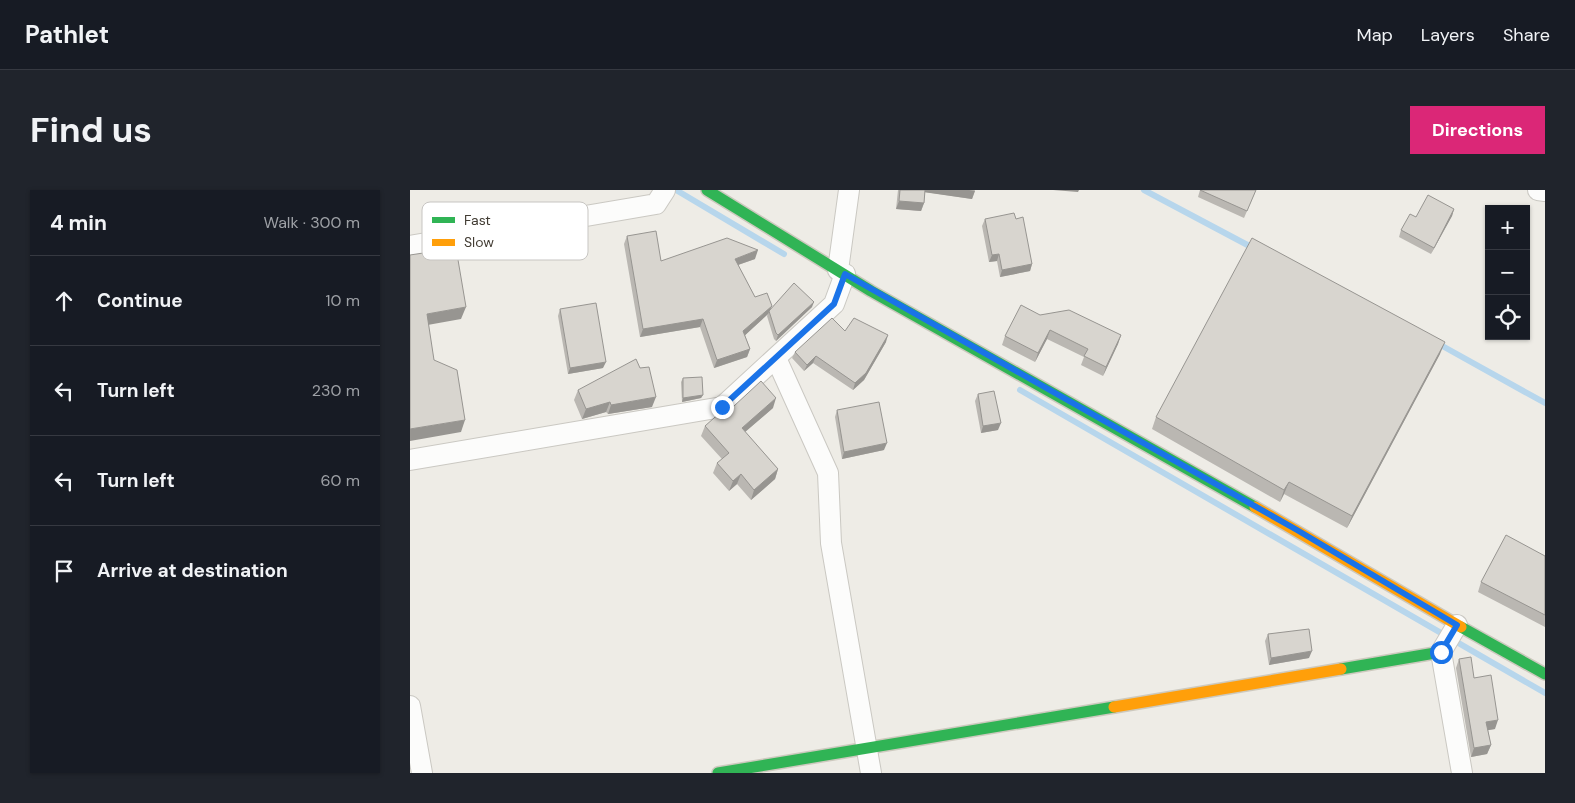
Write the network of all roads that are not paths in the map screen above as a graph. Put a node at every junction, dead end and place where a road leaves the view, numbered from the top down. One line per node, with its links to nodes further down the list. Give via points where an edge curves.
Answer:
1 (666, 190): 6 (street, via 656,204)
2 (707, 190): 7 (street)
3 (849, 190): 7 (street)
4 (1538, 190): 5 (street)
5 (1545, 191)
6 (588, 216)
7 (841, 272): 8 (street, via 834,304); 10 (street, via 1297,530)
8 (776, 358): 9 (street, via 722,407); 14 (street, via 828,473 831,543)
9 (410, 460)
10 (1457, 625): 11 (street); 12 (street)
11 (1441, 652): 14 (street); 18 (street)
12 (1545, 674)
13 (410, 706): 15 (street)
14 (867, 748): 16 (street); 17 (street)
15 (422, 773)
16 (718, 773)
17 (871, 773)
18 (1462, 773)

